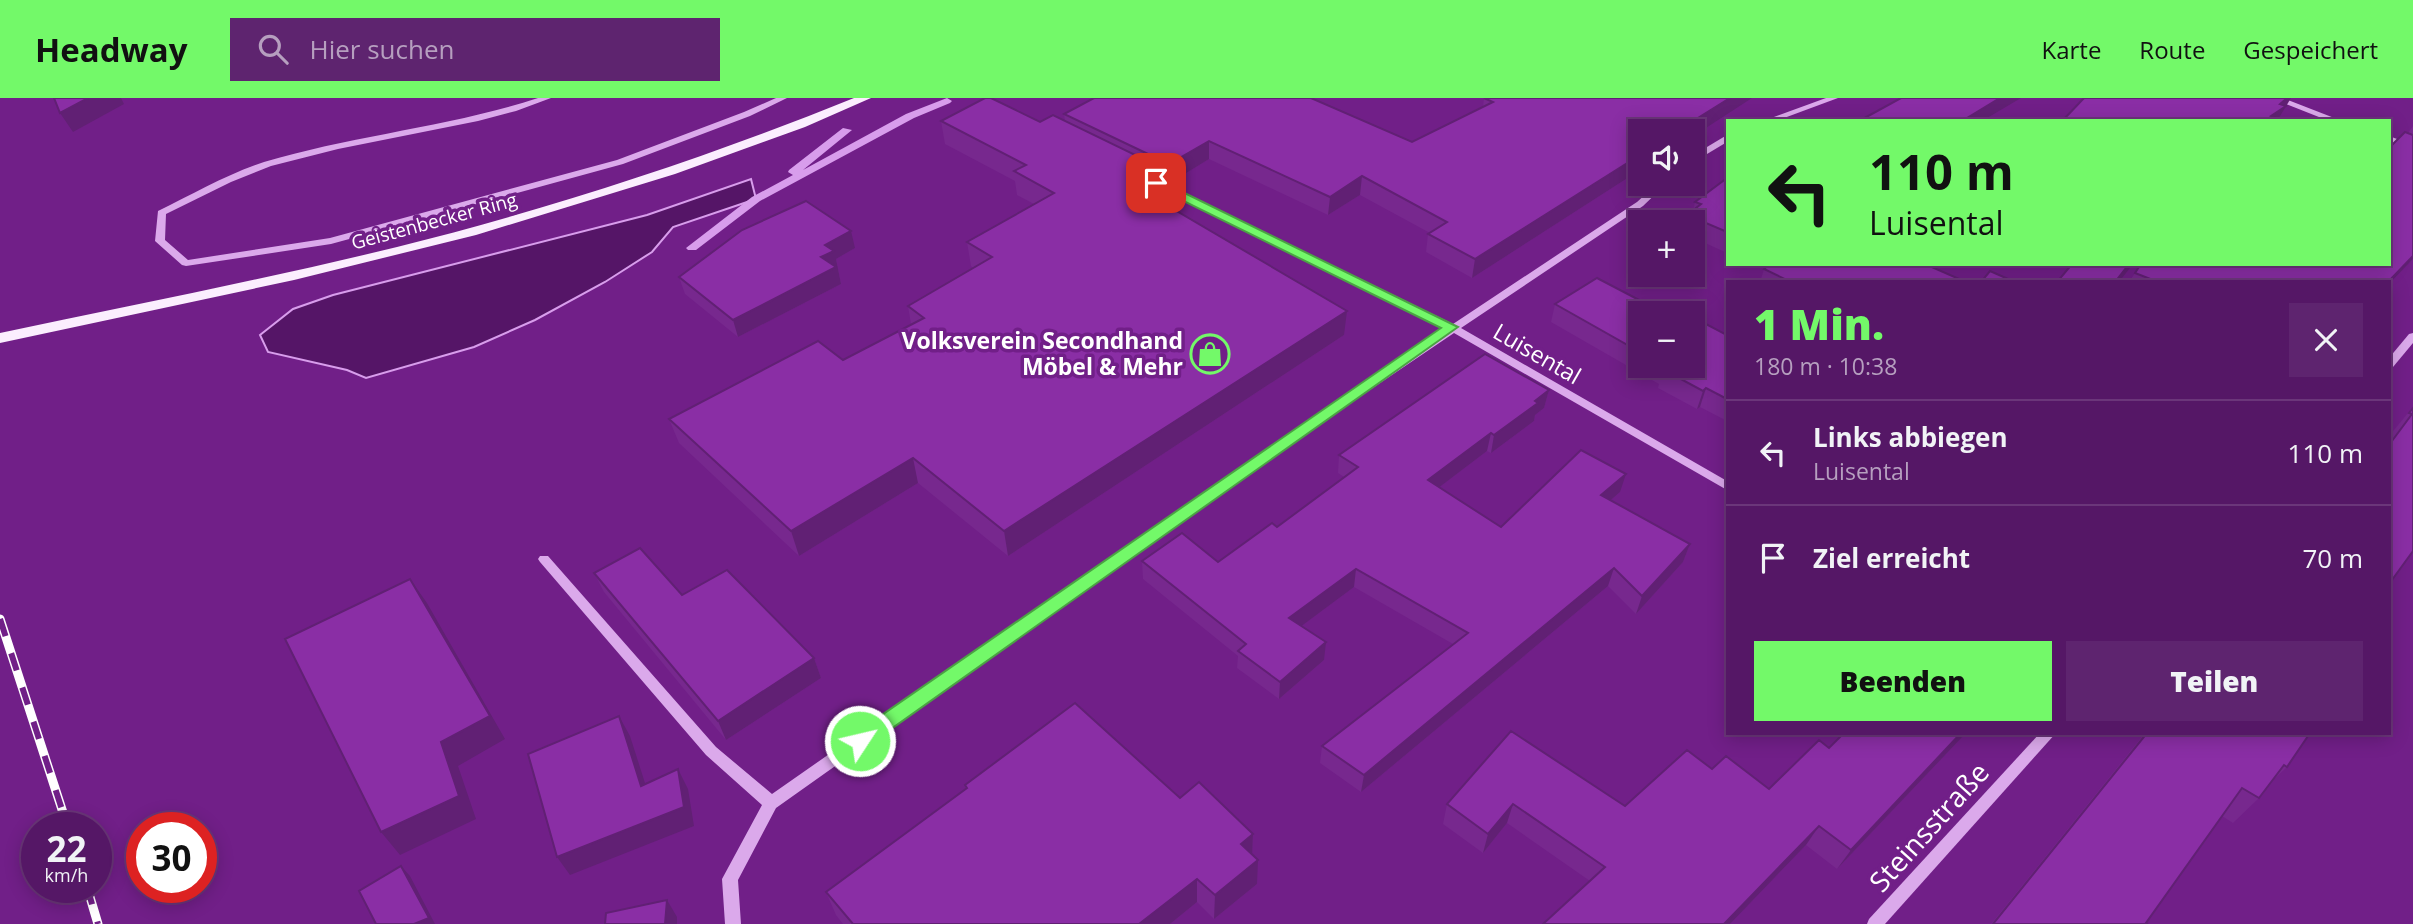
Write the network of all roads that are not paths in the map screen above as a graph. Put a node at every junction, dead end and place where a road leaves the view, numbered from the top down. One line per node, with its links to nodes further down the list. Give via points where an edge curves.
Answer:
1 (547, 98): 2 (street, via 265,165 161,213 160,241 186,263 331,241 620,162)
2 (783, 98)
3 (865, 98): 16 (main road, Geistenbecker Ring, via 620,190 509,221 335,267)
4 (1834, 98): 6 (street)
5 (2275, 98): 7 (lane)
6 (1773, 119)
7 (2333, 119)
8 (1726, 139): 11 (street)
9 (2391, 140): 10 (street)
10 (2413, 148)
11 (1705, 151)
12 (1131, 170): 14 (street, Luisental)
13 (1649, 196): 14 (street)
14 (1451, 327): 18 (street, Luisental); 21 (street)
15 (2413, 336): 17 (street)
16 (0, 338)
17 (2391, 363)
18 (1726, 485)
19 (544, 559): 21 (street, via 711,751)
20 (2047, 735): 23 (street, Steinsstraße)
21 (771, 803): 22 (street, via 730,879)
22 (733, 924)
23 (1875, 924)

